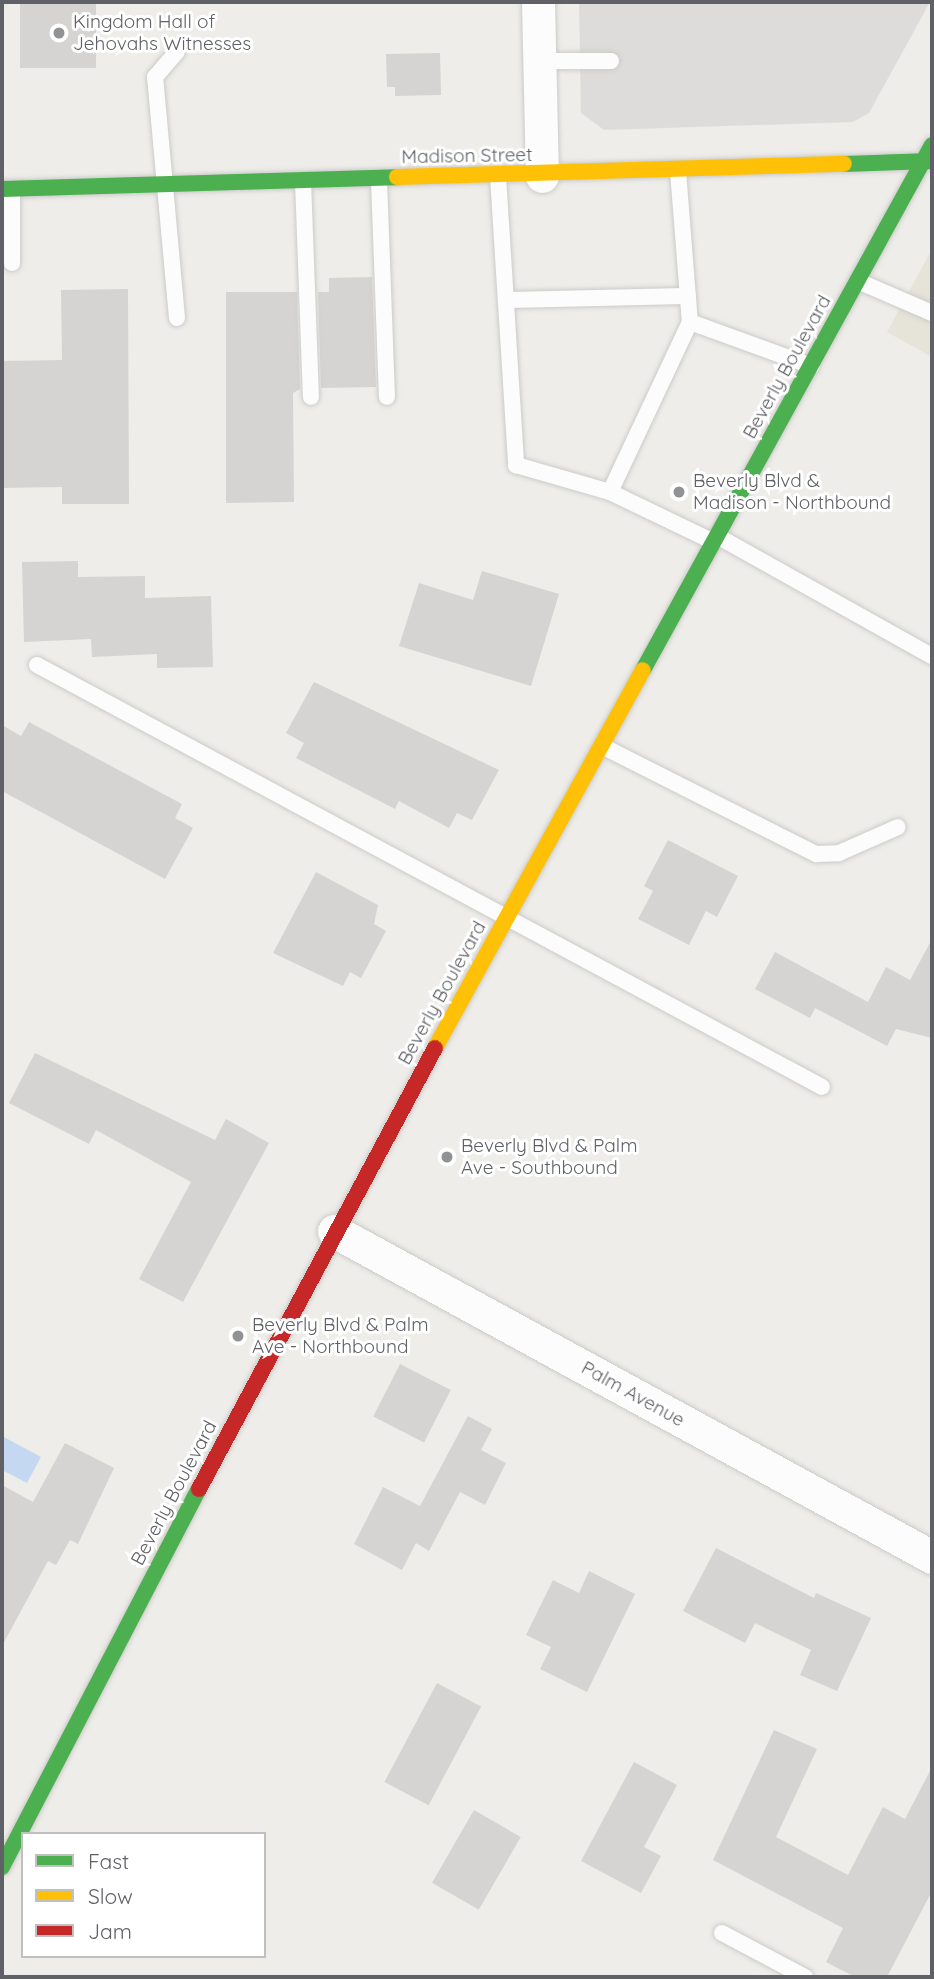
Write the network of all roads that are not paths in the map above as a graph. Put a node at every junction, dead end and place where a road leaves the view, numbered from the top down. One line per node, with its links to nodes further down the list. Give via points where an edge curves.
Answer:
1 (538, 2): 3 (street)
2 (177, 52): 12 (lane, via 155,77)
3 (540, 61): 4 (lane); 9 (street)
4 (611, 61)
5 (932, 145): 6 (main road, Beverly Boulevard)
6 (928, 161): 7 (main road, Madison Street); 15 (main road, Beverly Boulevard)
7 (678, 171): 9 (main road, Madison Street); 16 (lane)
8 (498, 176): 9 (main road, Madison Street); 10 (main road, Madison Street); 17 (lane)
9 (541, 176)
10 (379, 180): 11 (main road, Madison Street); 23 (lane)
11 (303, 181): 12 (main road, Madison Street); 22 (lane)
12 (161, 185): 13 (main road, Madison Street); 19 (lane)
13 (7, 189): 14 (lane)
14 (12, 262)
15 (858, 281): 18 (lane); 21 (main road, Beverly Boulevard)
16 (688, 296): 17 (lane); 20 (lane)
17 (506, 300): 24 (lane, via 516,465)
18 (932, 313)
19 (177, 317)
20 (690, 322): 21 (lane); 24 (lane)
21 (811, 366): 25 (main road, Beverly Boulevard)
22 (311, 397)
23 (387, 397)
24 (610, 492): 25 (lane)
25 (716, 539): 26 (lane); 28 (main road, Beverly Boulevard)
26 (932, 656)
27 (37, 665): 30 (lane)
28 (602, 746): 29 (lane, via 816,854 852,849); 30 (main road, Beverly Boulevard)
29 (898, 827)
30 (505, 922): 31 (lane); 32 (main road, Beverly Boulevard)
31 (822, 1087)
32 (334, 1231): 33 (street, Palm Avenue); 34 (main road, Beverly Boulevard)
33 (932, 1558)
34 (2, 1867)
35 (722, 1933): 36 (lane)
36 (805, 1977)

